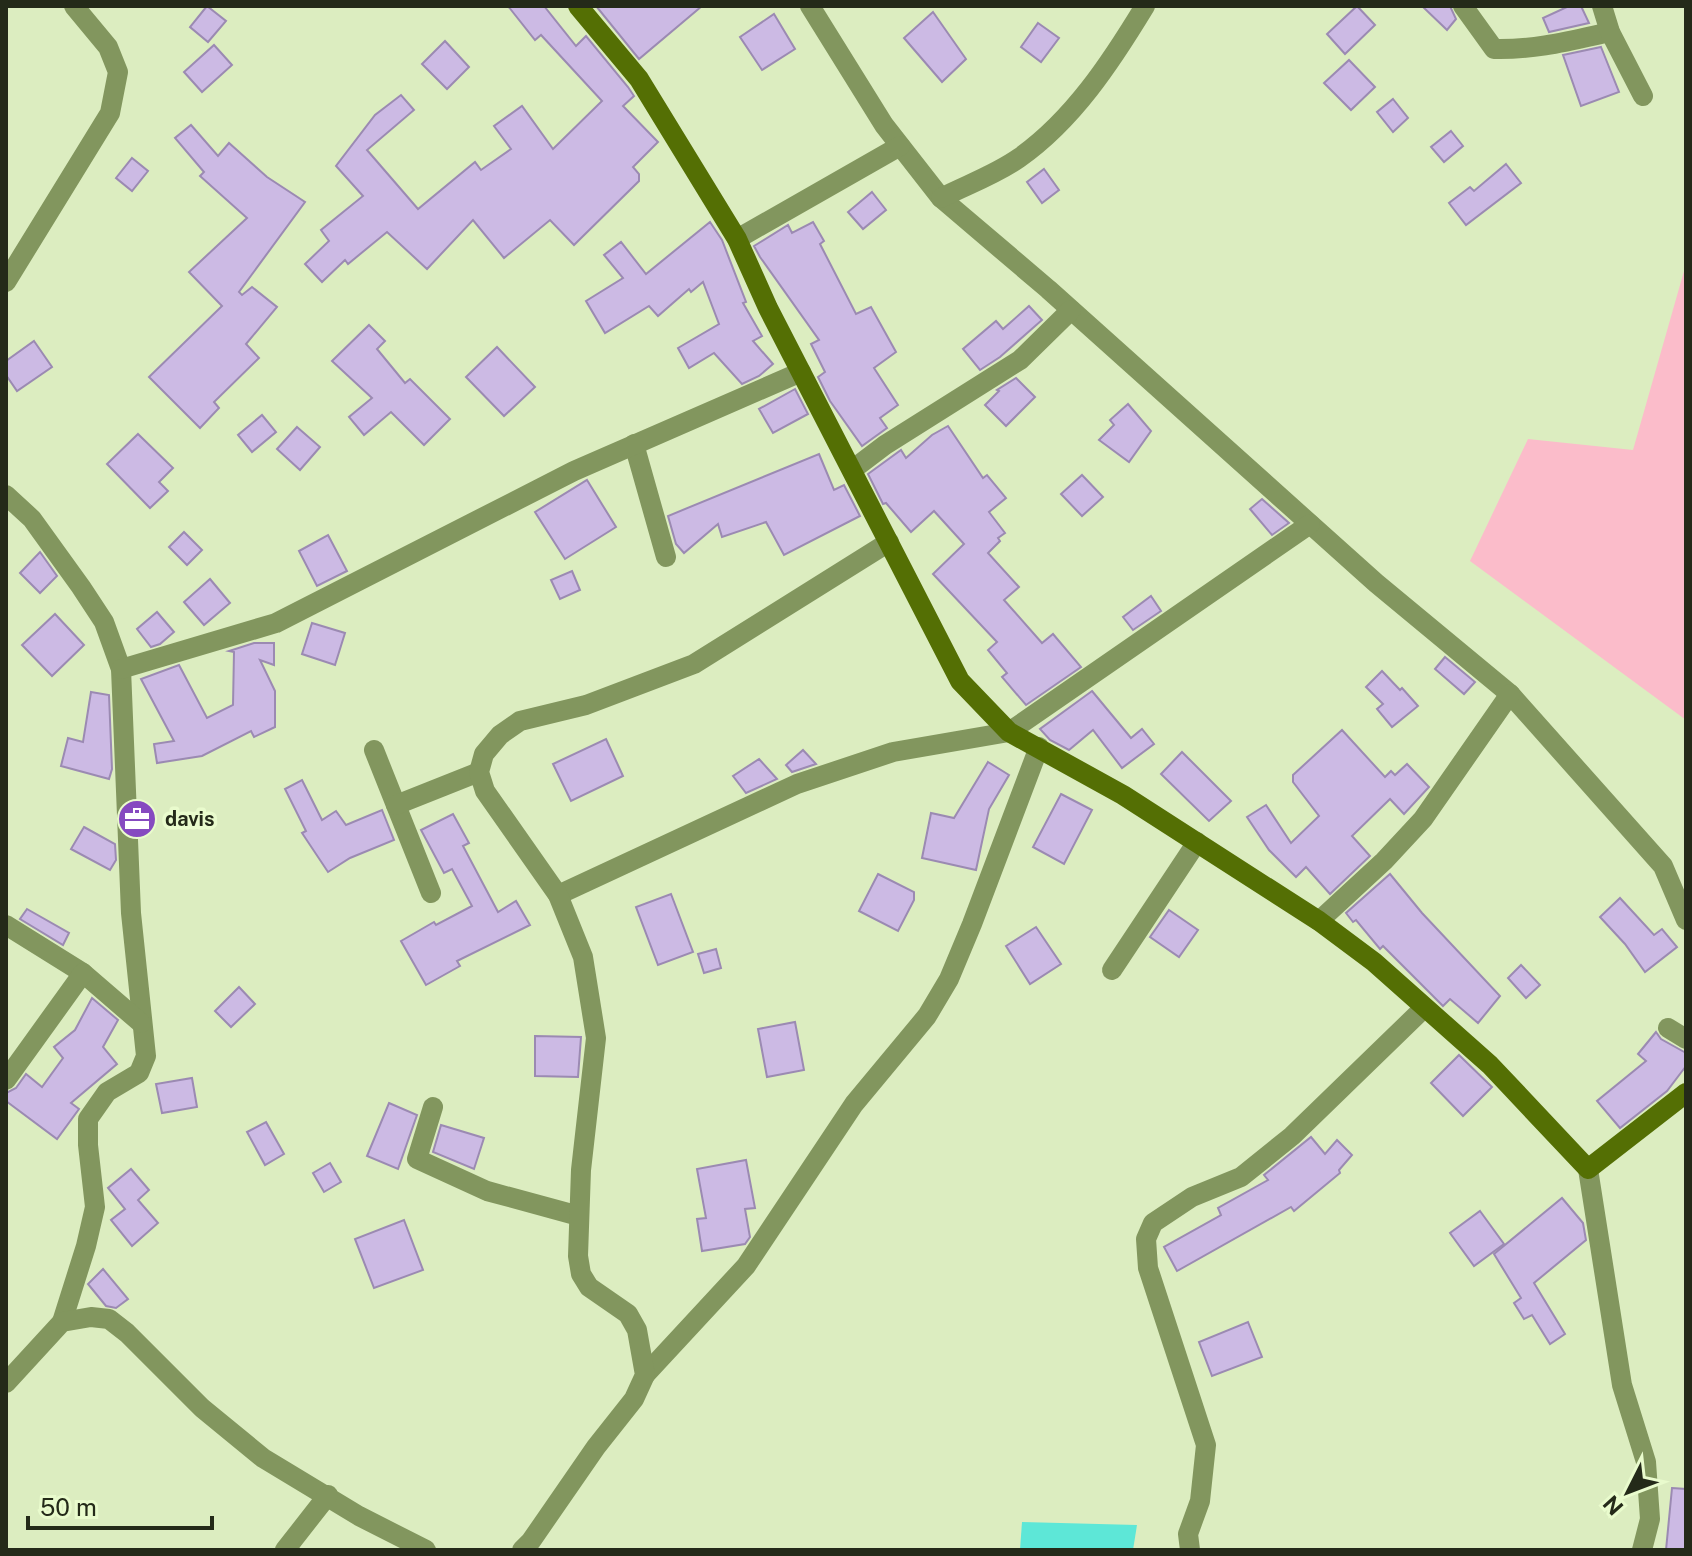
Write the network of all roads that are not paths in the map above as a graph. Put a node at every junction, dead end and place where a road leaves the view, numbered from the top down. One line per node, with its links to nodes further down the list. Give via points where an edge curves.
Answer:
1 (74, 6): 12 (street, via 108,47 118,72 110,113)
2 (578, 6): 11 (street, via 639,79)
3 (810, 6): 9 (street)
4 (1463, 6): 7 (street, via 1494,49 1533,49)
5 (1602, 6): 7 (street)
6 (1139, 8): 10 (street, via 1101,76 1050,132 1017,159)
7 (1610, 32): 8 (street)
8 (1643, 96)
9 (900, 146): 10 (street); 11 (street)
10 (941, 198): 13 (street)
11 (737, 239): 14 (street)
12 (6, 282)
13 (1071, 310): 16 (street, via 1020,360); 18 (street)
14 (801, 372): 15 (street); 16 (street)
15 (634, 444): 20 (street); 21 (street, via 276,623)
16 (852, 470): 19 (street)
17 (6, 495): 21 (street, via 32,519 81,587 104,622)
18 (1310, 524): 22 (street); 23 (street)
19 (889, 542): 23 (street, via 960,681); 26 (street, via 694,664 586,705 520,721 484,754)
20 (666, 557)
21 (121, 669): 37 (street)
22 (1510, 694): 31 (street, via 1663,866); 32 (street, via 1423,819)
23 (1009, 732): 24 (street); 30 (street, via 893,752 797,784)
24 (1039, 747): 28 (street); 46 (street, via 972,924 927,1016 854,1104 746,1266)
25 (374, 750): 27 (street)
26 (479, 772): 27 (street); 30 (street, via 485,791)
27 (396, 805): 29 (street)
28 (1197, 842): 32 (street); 34 (street)
29 (431, 893)
30 (558, 895): 44 (street, via 583,957 596,1038)
31 (1686, 920)
32 (1319, 921): 36 (street)
33 (6, 925): 35 (street)
34 (1112, 970)
35 (83, 973): 37 (street); 40 (street)
36 (1424, 1008): 43 (street, via 1490,1065); 52 (street, via 1292,1136 1241,1177 1192,1197 1153,1223 1146,1239 1148,1268 1206,1445 1200,1501 1188,1534)
37 (141, 1023): 45 (street, via 146,1056 139,1073 107,1092 88,1119 95,1207)
38 (1668, 1028): 39 (street)
39 (1686, 1039)
40 (6, 1080)
41 (1686, 1093): 43 (street)
42 (433, 1107): 44 (street, via 417,1159 487,1191)
43 (1588, 1169): 53 (street, via 1622,1385 1646,1462 1650,1519)
44 (579, 1216): 46 (street, via 581,1274 600,1296 628,1314 637,1330)
45 (62, 1322): 47 (street); 48 (street, via 109,1319 263,1458)
46 (645, 1375): 49 (street)
47 (6, 1383)
48 (328, 1495): 50 (street); 51 (street)
49 (534, 1547)
50 (285, 1550)
51 (426, 1550)
52 (1190, 1550)
53 (1642, 1550)

